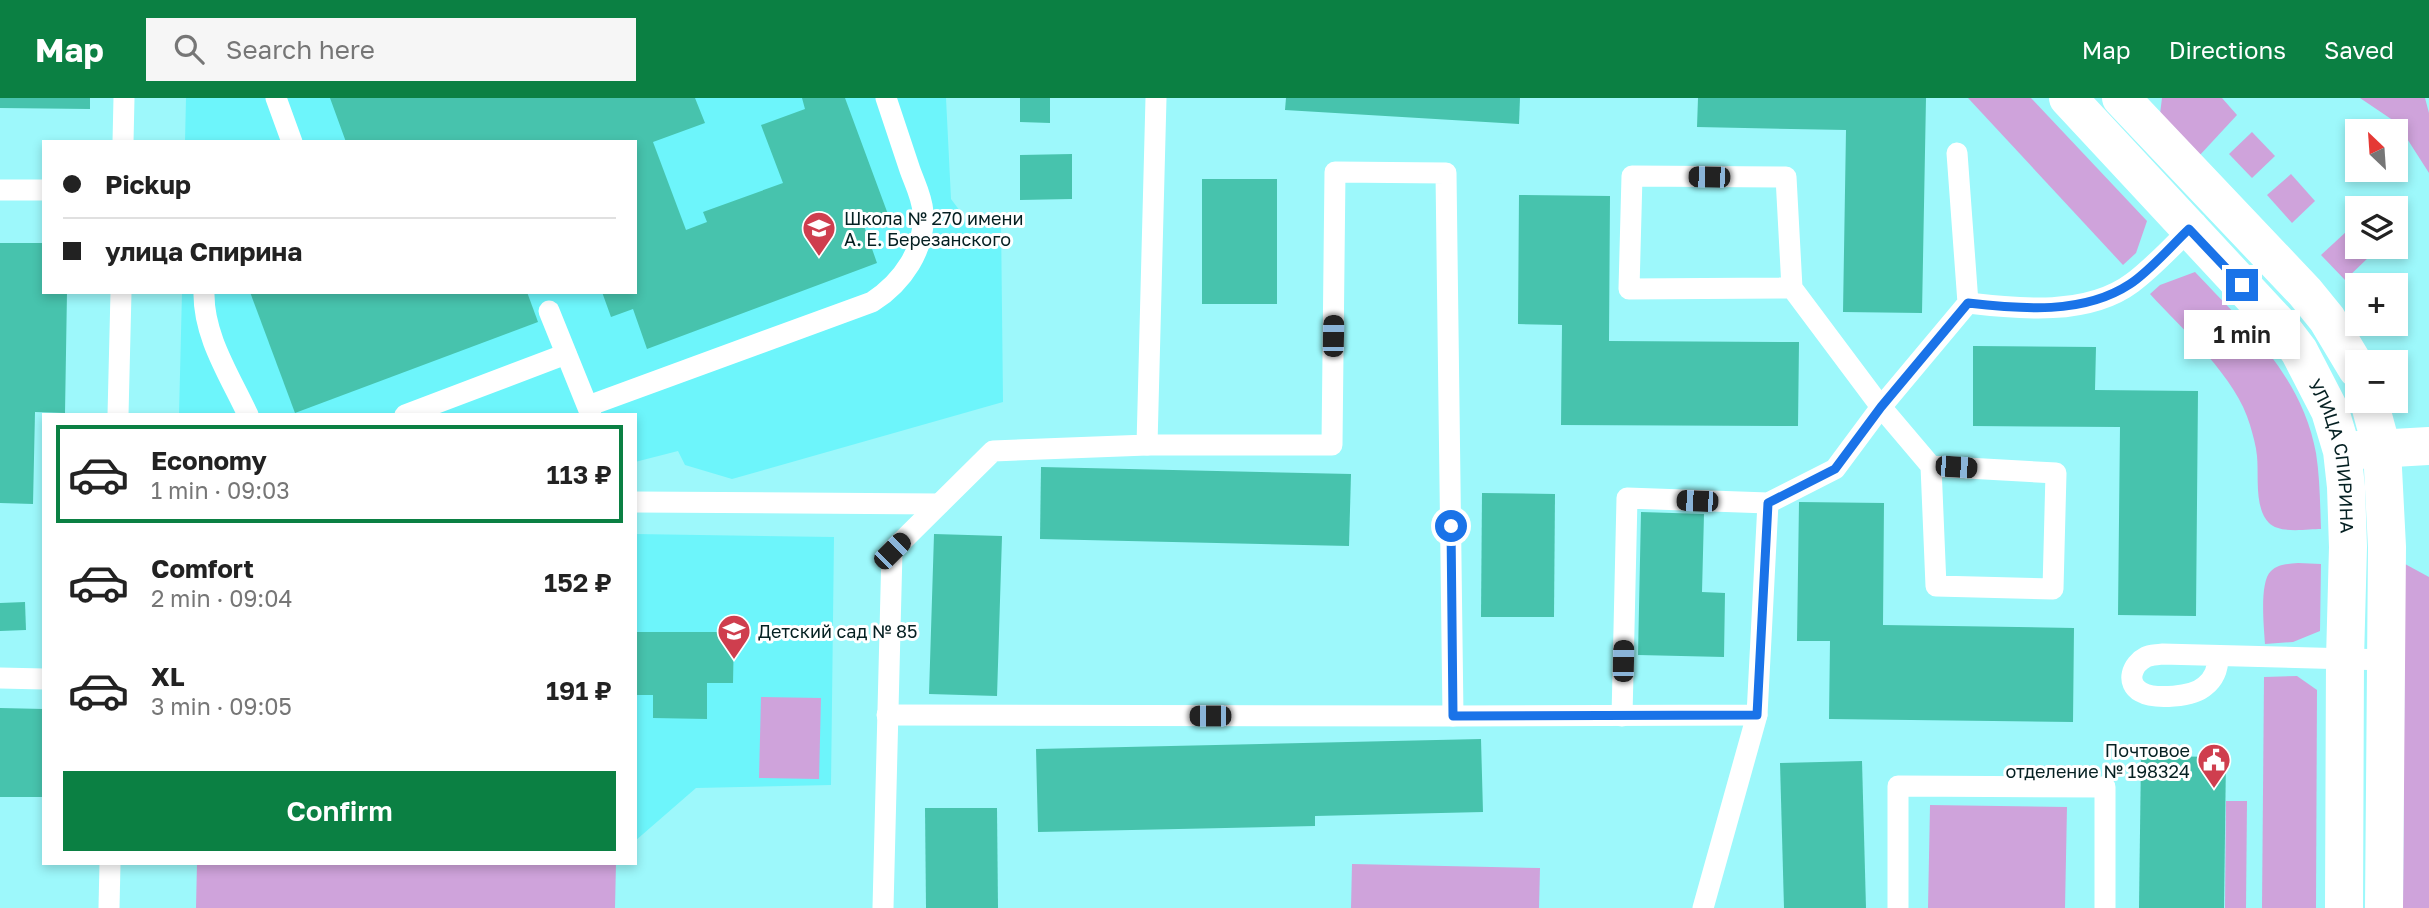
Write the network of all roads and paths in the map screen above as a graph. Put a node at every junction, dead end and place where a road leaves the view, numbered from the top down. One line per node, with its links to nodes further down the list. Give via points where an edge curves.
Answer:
1 (124, 98): 8 (lane)
2 (276, 98): 9 (lane)
3 (886, 98): 23 (lane, via 923,213 915,256 904,274 872,302)
4 (1156, 98): 28 (lane)
5 (2068, 98): 7 (street, УЛИЦА СПИРИНА)
6 (2123, 99): 7 (lane); 13 (street)
7 (2094, 126): 14 (street, УЛИЦА СПИРИНА)
8 (123, 140)
9 (291, 140)
10 (1957, 153): 18 (lane)
11 (0, 190): 12 (lane)
12 (42, 190)
13 (2219, 201): 14 (lane); 20 (street, via 2305,292)
14 (2189, 229): 18 (lane, via 2131,284 2090,303 2020,309); 31 (street, УЛИЦА СПИРИНА, via 2299,351 2330,411)
15 (1792, 288): 15 (lane, via 1629,289 1632,176 1786,177); 22 (lane)
16 (121, 294): 24 (lane)
17 (204, 294): 25 (lane, via 213,341)
18 (1968, 303): 22 (lane)
19 (548, 311): 21 (lane)
20 (2346, 350)
21 (566, 354): 23 (lane); 26 (lane)
22 (1881, 407): 32 (lane); 34 (lane, via 1835,469)
23 (590, 411)
24 (118, 413)
25 (247, 413)
26 (410, 413)
27 (2372, 413): 30 (street)
28 (1147, 445): 35 (lane, via 993,451); 43 (lane, via 1332,446 1335,172 1447,173)
29 (2429, 446): 30 (street)
30 (2382, 449): 31 (street); 38 (street)
31 (2342, 451): 37 (street, УЛИЦА СПИРИНА, via 2348,547)
32 (1931, 466): 32 (lane, via 2056,473 2053,589 1936,586)
33 (637, 502): 35 (lane)
34 (1768, 503): 42 (lane); 44 (lane, via 1627,498)
35 (939, 504): 41 (lane, via 892,551)
36 (2218, 657): 37 (lane)
37 (2345, 659): 38 (lane); 51 (street, УЛИЦА СПИРИНА)
38 (2388, 660): 52 (street)
39 (0, 678): 40 (lane)
40 (42, 678)
41 (887, 715): 43 (lane); 47 (lane)
42 (1757, 715): 44 (lane); 48 (lane)
43 (1453, 716): 44 (lane)
44 (1622, 716)
45 (110, 865): 46 (lane)
46 (109, 908)
47 (883, 908)
48 (1703, 908)
49 (1898, 908): 50 (lane, via 1898,786 2105,787)
50 (2105, 908)
51 (2344, 908)
52 (2384, 908)

